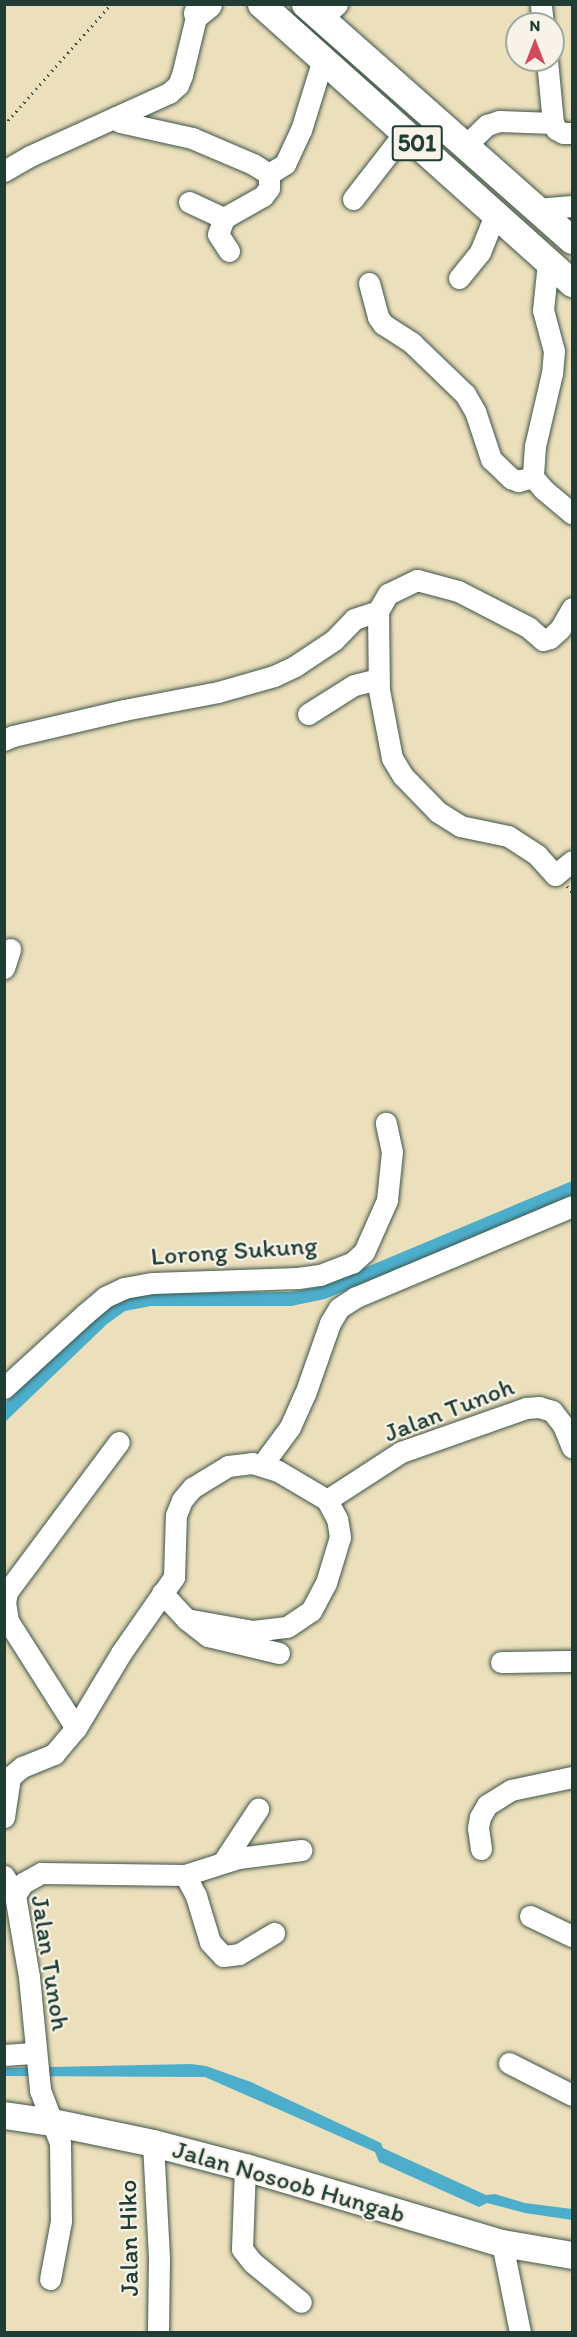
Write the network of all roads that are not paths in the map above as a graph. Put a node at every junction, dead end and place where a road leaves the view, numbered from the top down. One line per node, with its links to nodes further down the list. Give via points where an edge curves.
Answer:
1 (246, 4): 4 (main road)
2 (201, 7): 7 (street, via 178,85)
3 (321, 9): 11 (main road, 501)
4 (268, 11): 5 (main road, 501)
5 (323, 59): 9 (main road, 501); 13 (street, via 301,130 285,164)
6 (548, 72): 8 (street)
7 (116, 117): 12 (street); 13 (street, via 120,122 192,138)
8 (553, 123): 10 (street, via 563,133); 11 (street, via 499,121 487,125)
9 (405, 132): 14 (street); 18 (main road, 501)
10 (573, 133)
11 (466, 145): 17 (main road, 501)
12 (5, 170)
13 (269, 174): 19 (street, via 269,188 263,196)
14 (353, 199)
15 (189, 201): 19 (street)
16 (573, 206): 17 (street)
17 (537, 209): 20 (main road, 501)
18 (495, 215): 22 (main road, 501); 23 (street, via 480,252)
19 (224, 218): 21 (street, via 218,234)
20 (573, 240)
21 (229, 252)
22 (548, 262): 25 (main road, 501); 26 (street, via 543,310 554,351 535,446)
23 (459, 278)
24 (369, 283): 26 (street, via 383,324 412,343 465,394 491,459 511,478 518,481)
25 (573, 283)
26 (533, 477): 27 (street)
27 (573, 513)
28 (573, 608): 29 (street, via 560,629 543,640 528,627 458,591 417,580 388,594)
29 (378, 611): 30 (street); 32 (street, via 354,619 334,640 295,666 265,678)
30 (378, 679): 31 (street, via 354,685); 33 (street, via 392,758 403,776 438,812 460,826 508,836 537,855 555,875)
31 (308, 714)
32 (4, 740)
33 (573, 861)
34 (386, 1124): 36 (street, Lorong Sukung, via 392,1152 387,1200 364,1252 352,1263 298,1278 153,1283 124,1288 98,1303)
35 (573, 1206): 39 (street, via 356,1297 339,1308 290,1427)
36 (4, 1388)
37 (119, 1442): 46 (street, via 7,1592 5,1603 8,1620)
38 (573, 1447): 40 (street, Jalan Tunoh, via 552,1411 526,1408 401,1452)
39 (262, 1465): 40 (street); 41 (street, via 228,1466 192,1488 182,1500 176,1515 174,1576)
40 (327, 1500): 42 (street, via 337,1519 340,1537 326,1583 311,1611 287,1627 253,1631)
41 (162, 1593): 42 (street); 46 (street)
42 (186, 1619): 43 (street, via 208,1636)
43 (279, 1653)
44 (573, 1660): 45 (street)
45 (501, 1662)
46 (76, 1728): 49 (street, via 54,1754 22,1767 10,1777)
47 (573, 1777): 50 (street, via 511,1790 487,1805 478,1828)
48 (258, 1809): 52 (street)
49 (4, 1817)
50 (481, 1849)
51 (301, 1850): 52 (street)
52 (223, 1862): 53 (street)
53 (185, 1875): 55 (street, via 41,1873 23,1883); 58 (street, via 210,1942 222,1956 239,1954)
54 (4, 1876): 55 (street, Jalan Tunoh)
55 (15, 1895): 57 (street, Jalan Tunoh)
56 (530, 1916): 59 (street)
57 (12, 1930): 61 (street, Jalan Tunoh, via 29,1977)
58 (274, 1933)
59 (573, 1936)
60 (4, 2055): 61 (street)
61 (36, 2057): 65 (street, Jalan Tunoh, via 40,2090)
62 (509, 2063): 63 (street)
63 (573, 2095)
64 (4, 2115): 65 (main road, Jalan Nosoob Hungab)
65 (52, 2122): 66 (main road, Jalan Nosoob Hungab); 70 (street, Jalan Tunoh, via 60,2143 62,2221)
66 (153, 2143): 67 (main road, Jalan Nosoob Hungab); 72 (street, Jalan Hiko)
67 (244, 2167): 68 (main road, Jalan Nosoob Hungab); 71 (street, via 242,2249)
68 (502, 2243): 69 (main road, Jalan Nosoob Hungab); 73 (street)
69 (573, 2255)
70 (50, 2279)
71 (301, 2302)
72 (158, 2332)
73 (520, 2332)

